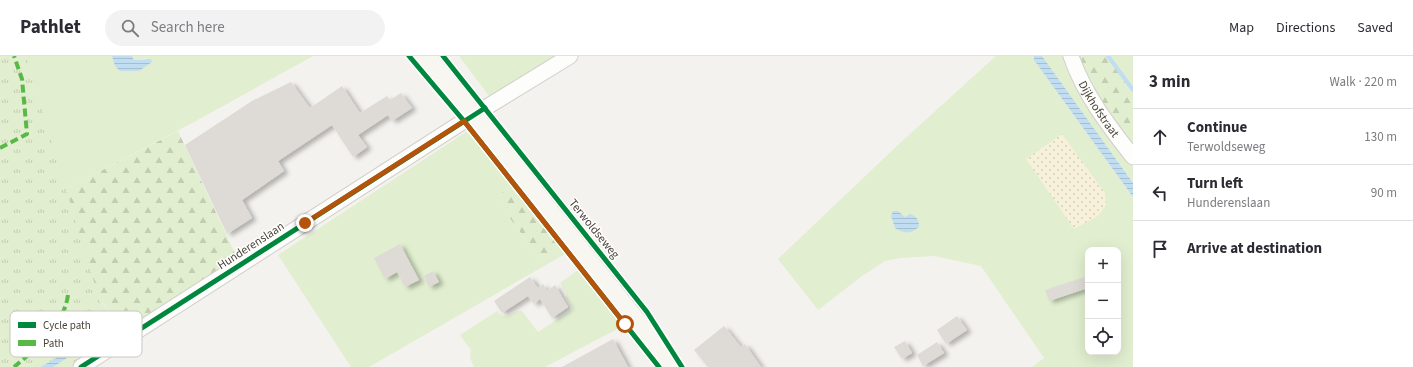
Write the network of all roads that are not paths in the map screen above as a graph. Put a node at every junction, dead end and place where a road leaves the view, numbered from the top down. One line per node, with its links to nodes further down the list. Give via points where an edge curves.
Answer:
1 (424, 56): 4 (main road, Terwoldseweg)
2 (570, 56): 4 (street)
3 (1071, 56): 5 (street, Dijkhofstraat, via 1083,85 1103,118)
4 (472, 116): 6 (street, Hunderenslaan); 9 (main road, Terwoldseweg)
5 (1133, 157)
6 (142, 328)
7 (98, 357): 8 (street, Hunderenslaan)
8 (82, 367)
9 (671, 367)

